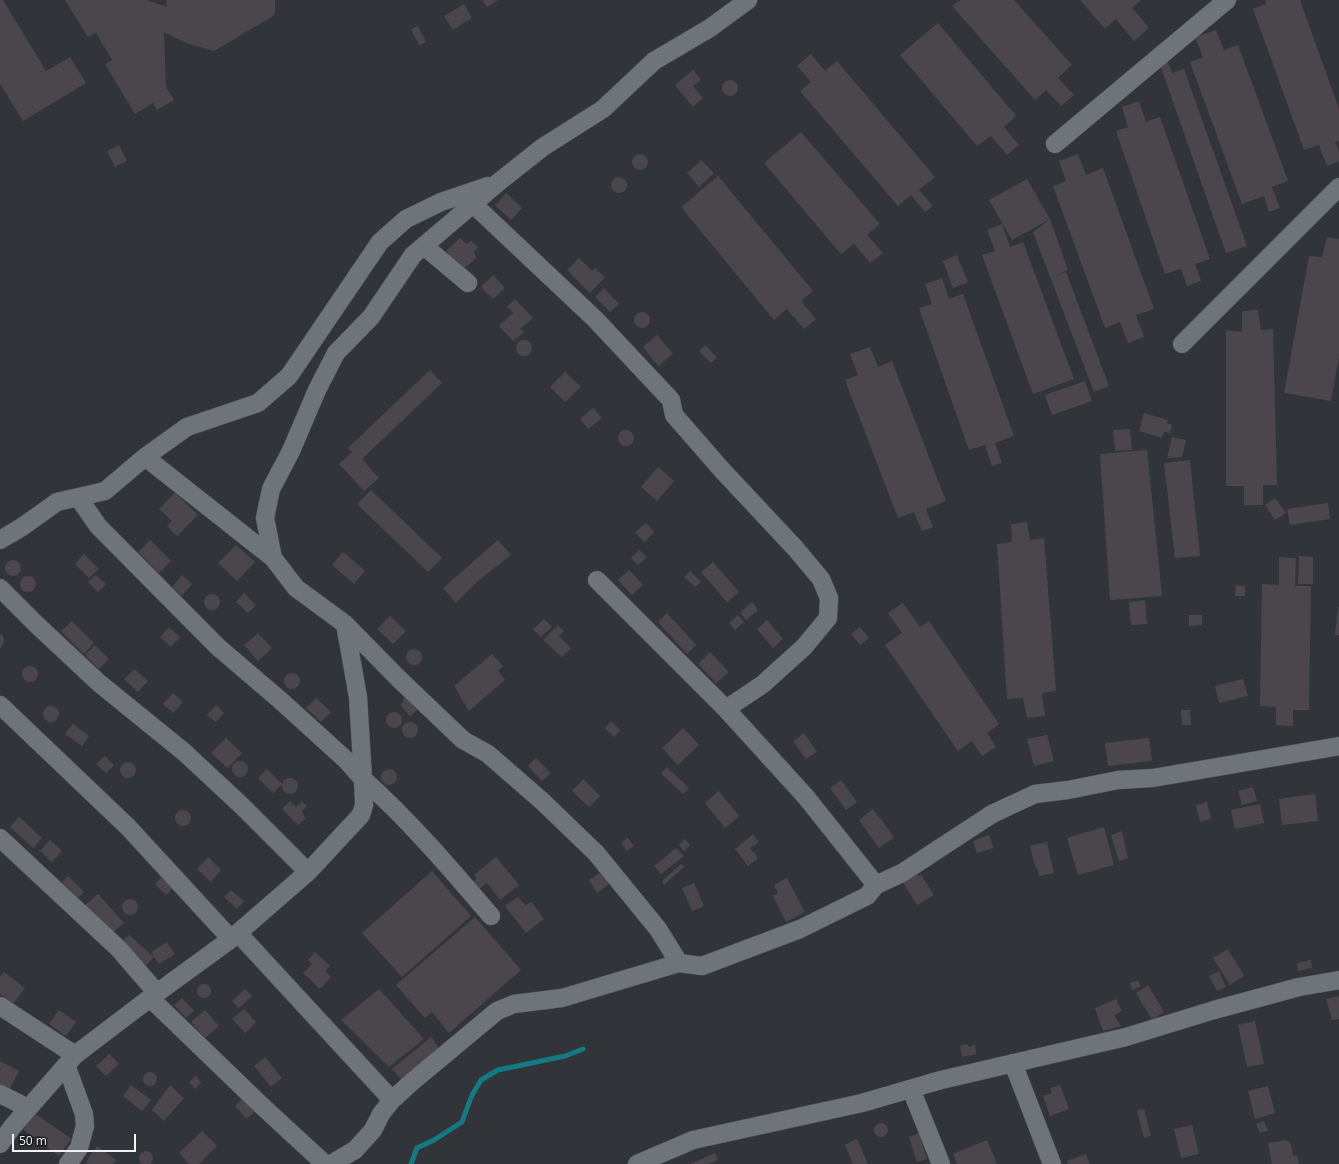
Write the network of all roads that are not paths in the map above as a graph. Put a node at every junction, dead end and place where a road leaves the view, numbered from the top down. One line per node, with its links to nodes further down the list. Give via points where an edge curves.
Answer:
1 (748, 0): 4 (street, via 710,28 654,61 603,109 543,147)
2 (1227, 0): 3 (street)
3 (1055, 144)
4 (500, 182): 6 (street); 10 (street, via 441,202 406,219 380,242 289,376 258,403 188,427)
5 (1337, 192): 9 (street)
6 (473, 204): 7 (street); 18 (street, via 595,319 671,400 674,415 821,579 829,598 828,618 804,648 763,684)
7 (424, 246): 8 (street); 13 (street, via 413,255 371,317 336,353 317,390 272,489 265,518)
8 (468, 283)
9 (1182, 344)
10 (145, 457): 11 (street, via 105,490); 13 (street)
11 (78, 497): 12 (street, via 56,502); 20 (street, via 98,526 218,647 345,759)
12 (0, 540)
13 (273, 558): 16 (street, via 296,588)
14 (597, 580): 18 (street)
15 (0, 588): 22 (street, via 99,683 184,752)
16 (345, 624): 20 (street, via 358,697); 26 (street, via 463,740 488,754 596,853 658,929)
17 (0, 705): 25 (street, via 128,827)
18 (726, 709): 23 (street, via 806,797)
19 (1339, 746): 23 (street, via 1160,777 1118,780 1035,794 992,814 902,873)
20 (363, 779): 22 (street, via 364,805 361,815); 24 (street, via 437,853)
21 (0, 838): 28 (street, via 119,949)
22 (308, 872): 25 (street)
23 (876, 885): 26 (street, via 867,896 800,929 702,966)
24 (491, 916)
25 (234, 936): 28 (street); 34 (street)
26 (679, 963): 34 (street, via 562,998 514,1004 497,1011)
27 (1339, 980): 31 (street, via 1299,987 1126,1037)
28 (153, 995): 30 (street); 38 (street, via 262,1106)
29 (0, 1006): 30 (street)
30 (71, 1060): 35 (street); 37 (street, via 85,1126 79,1148)
31 (1013, 1063): 32 (street); 42 (street)
32 (911, 1089): 40 (street, via 862,1103 693,1140); 41 (street)
33 (0, 1094): 35 (street)
34 (392, 1100): 39 (street, via 373,1130 355,1150)
35 (28, 1108): 36 (street)
36 (0, 1144)
37 (68, 1164)
38 (325, 1164)
39 (331, 1164)
40 (637, 1164)
41 (941, 1164)
42 (1052, 1164)

